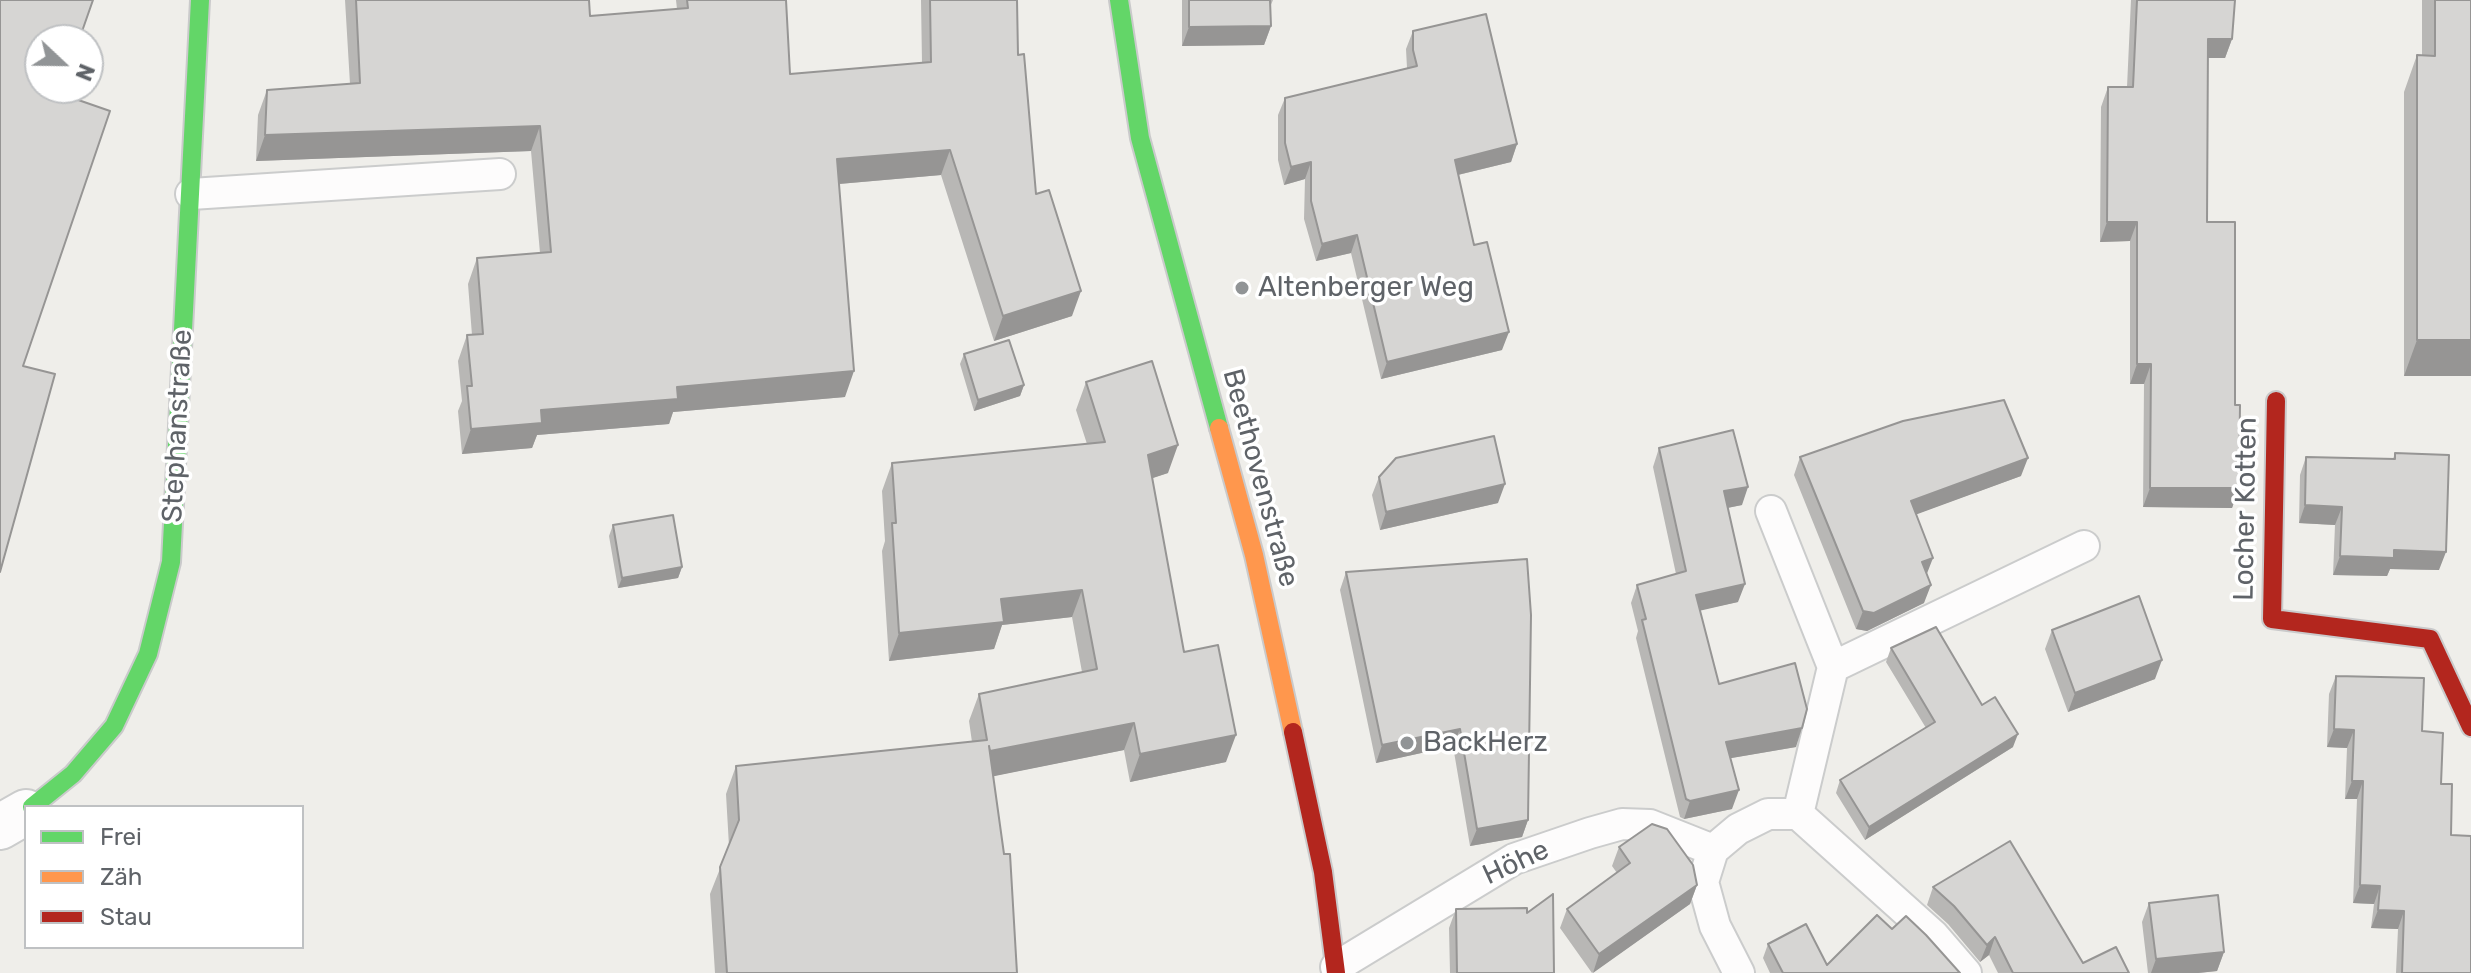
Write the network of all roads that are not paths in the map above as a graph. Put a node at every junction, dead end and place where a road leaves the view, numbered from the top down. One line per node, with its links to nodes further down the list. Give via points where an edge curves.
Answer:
1 (200, 0): 4 (street, Stephanstraße)
2 (1119, 0): 15 (street, Beethovenstraße, via 1140,138 1254,555 1317,842)
3 (500, 174): 4 (lane)
4 (191, 194): 10 (street, Stephanstraße, via 171,562 148,654 114,726 73,774)
5 (2276, 401): 9 (street, Locher Kotten, via 2272,619 2430,639)
6 (1771, 511): 8 (lane)
7 (2084, 546): 8 (lane)
8 (1833, 667): 12 (lane)
9 (2471, 727)
10 (34, 805)
11 (24, 813): 13 (street)
12 (1798, 814): 14 (lane, via 1768,814); 17 (lane, via 1934,936)
13 (0, 827)
14 (1713, 850): 15 (lane, Höhe, via 1650,825 1622,824 1577,837 1514,859); 16 (lane, via 1703,882 1715,926)
15 (1336, 970)
16 (1739, 973)
17 (1966, 973)

